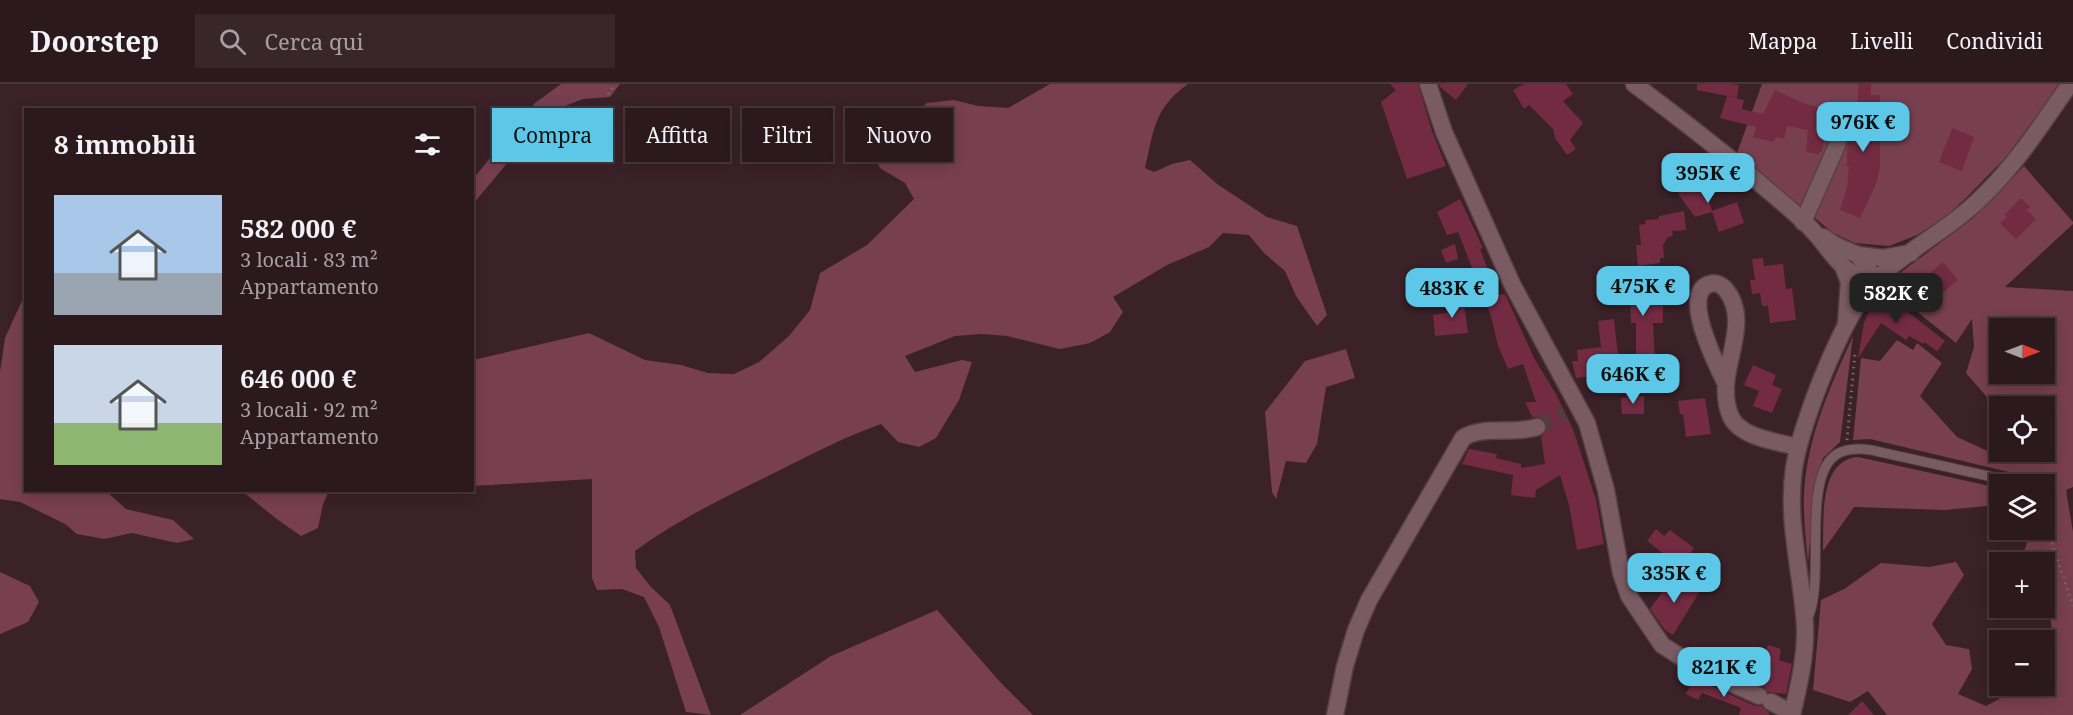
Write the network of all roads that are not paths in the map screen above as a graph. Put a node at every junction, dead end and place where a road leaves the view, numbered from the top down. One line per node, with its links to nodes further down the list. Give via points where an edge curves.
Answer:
1 (1428, 84): 16 (street, via 1449,143 1512,284 1572,410 1595,447 1629,596 1662,645 1698,668)
2 (1634, 84): 5 (street, via 1727,155)
3 (2070, 84): 6 (street, via 2001,178)
4 (1838, 143): 5 (street)
5 (1808, 226): 7 (street); 8 (street)
6 (1912, 253): 7 (street, via 1883,258); 9 (street)
7 (1858, 255): 9 (street)
8 (1844, 268): 9 (street, via 1860,279); 10 (street, via 1849,282)
9 (1876, 280): 10 (street)
10 (1846, 324): 13 (street)
11 (1726, 384): 11 (street, via 1736,323 1727,291 1714,283 1702,289 1700,317 1706,342); 13 (street, via 1730,413 1740,428)
12 (1537, 427): 17 (street, via 1521,432 1474,432 1463,438 1369,600 1345,666)
13 (1798, 447): 15 (street, via 1792,485 1793,528)
14 (1989, 476): 15 (lane, via 1858,448 1831,459 1821,480 1817,503 1813,591)
15 (1805, 626): 16 (street, via 1802,671)
16 (1792, 714)
17 (1335, 715)

